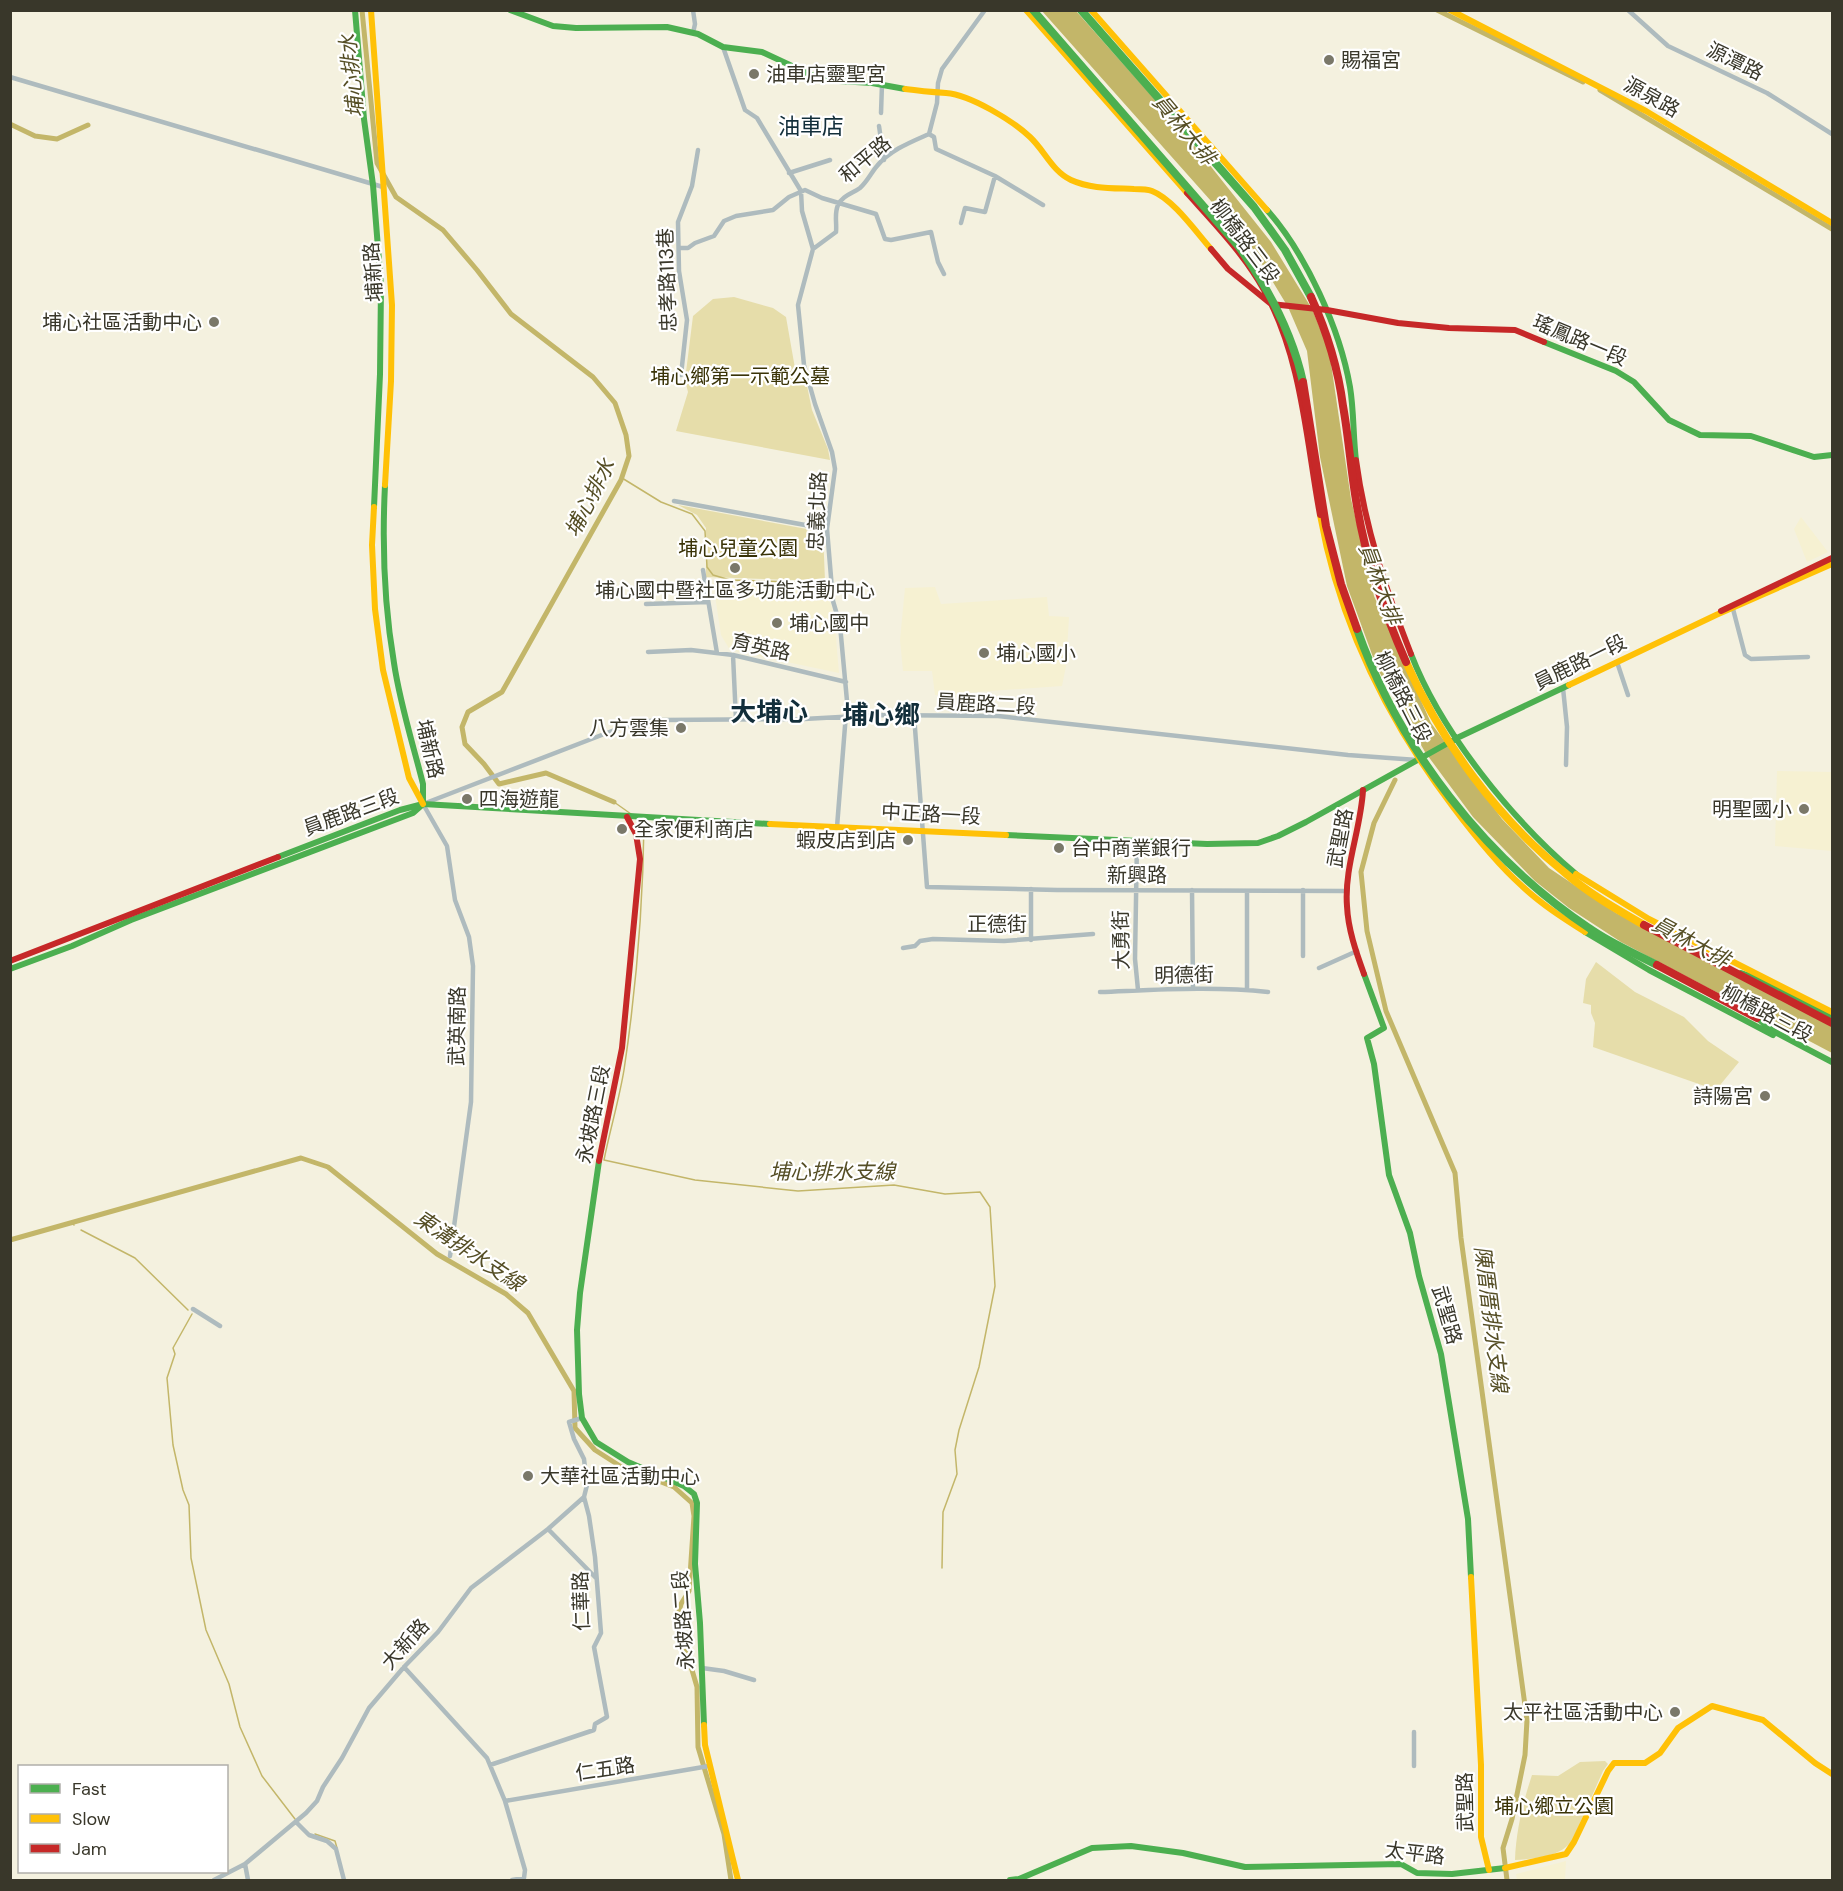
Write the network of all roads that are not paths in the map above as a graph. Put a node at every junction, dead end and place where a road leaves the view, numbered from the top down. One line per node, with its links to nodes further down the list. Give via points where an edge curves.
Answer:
1 (355, 10): 26 (main road, 埔新路)
2 (371, 10): 27 (main road, 埔新路)
3 (510, 10): 12 (main road, via 553,26 667,27)
4 (693, 10): 12 (street)
5 (986, 10): 16 (street, via 942,69)
6 (1026, 10): 36 (main road, 柳橋路三段, via 1224,235)
7 (1033, 10): 93 (main road, bridge, via 1227,231 1268,289 1302,374 1327,528 1352,615 1374,671 1402,724 1450,797 1530,884 1582,924)
8 (1081, 10): 84 (main road, bridge, via 1254,207 1311,293 1341,390 1355,498 1374,577 1405,662 1459,755 1512,823 1554,865 1644,926)
9 (1091, 10): 37 (main road, 柳橋路三段, via 1280,225)
10 (1450, 10): 32 (main road, 源泉路, via 1646,111)
11 (1628, 10): 20 (street, 源潭路, via 1668,46 1767,93)
12 (693, 33): 13 (main road)
13 (723, 47): 15 (main road, via 762,51 822,80); 24 (street, via 745,110 757,118)
14 (10, 77): 26 (street)
15 (882, 84): 16 (main road); 17 (street)
16 (937, 94): 19 (street); 36 (main road, via 947,93 977,103 1011,121 1032,139 1055,169 1071,180 1094,187 1151,190 1161,196 1228,269)
17 (881, 113)
18 (879, 126): 23 (street)
19 (929, 134): 23 (street, 和平路); 25 (street, via 934,137 936,149)
20 (1833, 134)
21 (698, 150): 33 (street, 忠孝路113巷, via 692,186 678,222)
22 (830, 160): 24 (street)
23 (884, 160): 29 (street, 和平路, via 861,188)
24 (789, 173): 28 (street)
25 (995, 176): 30 (street); 31 (street, via 985,212 965,208)
26 (373, 185): 27 (street); 65 (main road, 埔新路, via 381,286 372,545 375,609 383,670 407,770)
27 (383, 187): 65 (main road, 埔新路, via 392,305 384,586 394,665 423,784)
28 (801, 191): 29 (street); 33 (street, via 773,210 724,221 714,236); 34 (street, via 802,211)
29 (839, 204): 34 (street, 和平路, via 834,216 836,232); 35 (street, via 876,214 885,239 931,232)
30 (1043, 205)
31 (961, 223)
32 (1833, 223)
33 (680, 248): 38 (street, 忠孝路113巷, via 679,271 687,320)
34 (813, 249): 41 (street, 忠義北路, via 798,305 804,365 835,469)
35 (944, 274)
36 (1275, 304): 37 (main road, 瑤鳳路一段); 62 (main road, 柳橋路三段, via 1297,381 1322,531 1347,618 1370,675)
37 (1327, 309): 39 (main road, 瑤鳳路一段, via 1398,323 1515,330 1616,371 1635,382 1669,420 1700,435 1751,436 1814,457); 60 (main road, 柳橋路三段, via 1350,388 1361,498 1376,559 1419,675)
38 (681, 375)
39 (1833, 455)
40 (674, 501): 41 (street)
41 (827, 529): 54 (street, 忠義北路)
42 (1833, 558): 48 (main road, 員鹿路一段)
43 (1833, 564): 47 (main road, 員鹿路一段)
44 (703, 570): 45 (street, 育英路)
45 (708, 602): 46 (street); 50 (street, 育英路)
46 (646, 604)
47 (1733, 609): 48 (main road, 員鹿路一段); 52 (street, via 1745,656)
48 (1716, 615): 53 (main road, 員鹿路一段)
49 (648, 651): 50 (street)
50 (717, 653): 51 (street, 育英路)
51 (733, 655): 54 (street, 育英路); 59 (street)
52 (1808, 657)
53 (1617, 662): 55 (main road, 員鹿路一段); 56 (street)
54 (846, 682): 58 (street, 忠義北路)
55 (1563, 688): 60 (main road, 員鹿路一段); 63 (street)
56 (1628, 695)
57 (914, 715): 58 (street, 員鹿路二段); 62 (street, 員鹿路二段, via 998,716 1348,755); 68 (street)
58 (846, 718): 59 (street, 員鹿路二段); 67 (street, 忠義北路)
59 (736, 720): 65 (street, 員鹿路二段, via 637,722)
60 (1457, 738): 61 (main road, 員鹿路一段); 90 (main road, 柳橋路三段, via 1518,817 1580,877 1648,919)
61 (1447, 743): 62 (main road, 中正路一段)
62 (1421, 758): 64 (main road, 中正路一段); 94 (main road, 柳橋路三段, via 1484,848 1529,892 1627,958)
63 (1566, 765)
64 (1363, 790): 69 (main road, 中正路一段, via 1258,843); 75 (main road, 武聖路)
65 (423, 804): 66 (main road, 中正路一段); 81 (main road, 員鹿路三段); 83 (main road, 員鹿路三段, via 413,813); 95 (street, 武英南路, via 447,846 455,900 469,937 472,966 471,1102)
66 (627, 817): 67 (main road, 中正路一段); 98 (main road, 永坡路三段, via 636,834 640,859 622,1047 580,1293 577,1370)
67 (837, 827): 68 (main road, 中正路一段)
68 (924, 831): 69 (main road, 中正路一段); 70 (street, 新興路, via 927,887)
69 (1137, 841): 71 (street, 大勇街)
70 (1031, 889): 71 (street, 新興路); 77 (street)
71 (1136, 890): 72 (street, 新興路); 86 (street, 大勇街)
72 (1192, 890): 74 (street, 新興路); 85 (street)
73 (1303, 890): 74 (street, 新興路); 75 (street, 新興路); 80 (street)
74 (1248, 891): 87 (street)
75 (1346, 891): 79 (main road, 武聖路, via 1346,912)
76 (1093, 934): 77 (street, 正德街)
77 (1030, 940): 78 (street, 正德街, via 933,939)
78 (903, 948)
79 (1358, 951): 82 (street); 113 (main road, 武聖路, via 1384,1028 1367,1038 1389,1175 1410,1233 1441,1354 1468,1519 1481,1837)
80 (1303, 956)
81 (10, 961)
82 (1318, 968)
83 (10, 969)
84 (1733, 972): 91 (main road, bridge, via 1756,978); 92 (main road, bridge)
85 (1193, 989): 86 (street, 明德街); 87 (street, 明德街)
86 (1138, 990): 88 (street, 明德街)
87 (1248, 990): 89 (street, 明德街)
88 (1100, 992)
89 (1268, 992)
90 (1833, 1012)
91 (1833, 1017)
92 (1833, 1023)
93 (1833, 1059)
94 (1833, 1066)
95 (450, 1256)
96 (193, 1309): 97 (street)
97 (220, 1326)
98 (582, 1418): 99 (street, via 569,1422 584,1460); 103 (main road, 永坡路二段, via 596,1442 605,1449 694,1494)
99 (584, 1497): 100 (street, 大新路); 101 (street, 仁華路, via 590,1516)
100 (548, 1529): 101 (street); 102 (street, 大新路, via 471,1588 438,1632)
101 (596, 1578): 106 (street, 仁華路, via 601,1633 594,1647 608,1717 595,1724 594,1730)
102 (404, 1667): 106 (street); 111 (street, 大新路, via 369,1708 317,1801)
103 (702, 1668): 104 (street); 107 (main road, 永坡路二段)
104 (754, 1680)
105 (1413, 1732): 108 (street)
106 (490, 1765): 110 (street)
107 (709, 1766): 110 (street, 仁五路); 118 (main road, 永坡路二段)
108 (1414, 1766)
109 (1833, 1774): 113 (main road, 太平路, via 1763,1720 1712,1706 1678,1728 1660,1753 1645,1763 1614,1763 1566,1854)
110 (505, 1801): 117 (street, via 525,1870 524,1878)
111 (296, 1822): 112 (street, 大新路); 116 (street, via 309,1835 336,1849)
112 (245, 1864): 114 (street, 大新路); 115 (street)
113 (1489, 1870): 119 (main road, 太平路, via 1417,1873 1401,1864 1245,1867 1131,1846 1092,1848)
114 (214, 1881)
115 (248, 1881)
116 (345, 1881)
117 (512, 1881)
118 (738, 1881)
119 (1010, 1881)

